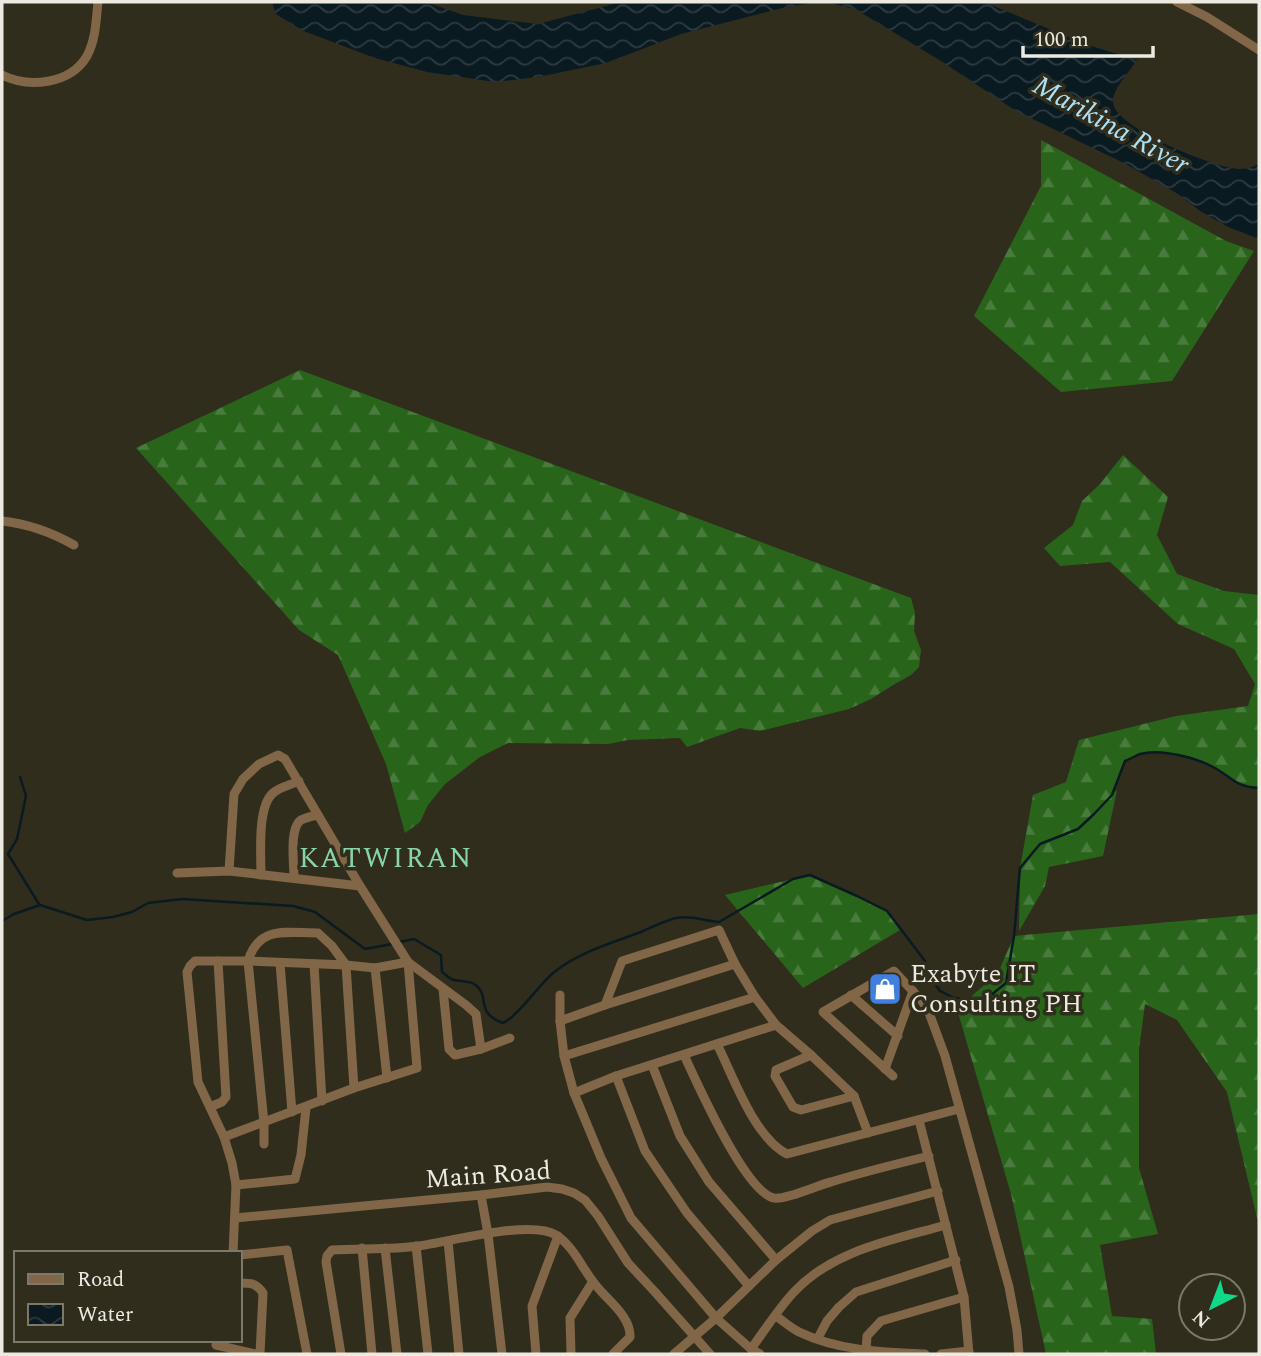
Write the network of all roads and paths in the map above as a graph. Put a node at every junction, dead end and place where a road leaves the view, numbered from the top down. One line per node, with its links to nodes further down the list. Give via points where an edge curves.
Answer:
1 (98, 2): 4 (street, via 92,45 76,69 44,83)
2 (1177, 2): 3 (street)
3 (1259, 50)
4 (2, 75)
5 (2, 521): 6 (street, via 35,527)
6 (74, 545)
7 (299, 781): 8 (street); 9 (street, via 278,755 243,779 234,794); 11 (street, via 275,790 267,800 262,818)
8 (318, 815): 12 (street, via 300,821 293,834); 13 (street)
9 (229, 871): 10 (street); 11 (street)
10 (177, 873)
11 (261, 875): 12 (street)
12 (294, 877): 13 (street)
13 (360, 886): 16 (street)
14 (218, 961): 15 (street); 46 (street, via 226,1097); 46 (street, via 195,961 187,972 198,1082)
15 (248, 961): 17 (street); 20 (street, via 253,947 274,933 318,933); 51 (street)
16 (408, 962): 21 (street); 22 (street); 41 (street, via 417,1068)
17 (280, 963): 18 (street); 49 (street)
18 (314, 964): 20 (street); 45 (street)
19 (735, 964): 26 (street); 27 (street); 27 (street, via 719,930 622,961)
20 (346, 965): 21 (street); 42 (street)
21 (375, 968): 41 (street)
22 (443, 989): 33 (street, via 476,1014); 33 (street, via 449,1049 455,1055)
23 (913, 991): 25 (street, via 894,971); 30 (street); 48 (street, via 928,1010)
24 (560, 995): 28 (street)
25 (851, 995): 30 (street); 38 (street, via 823,1013)
26 (755, 997): 29 (street); 36 (street)
27 (605, 1005): 28 (street)
28 (560, 1021): 36 (street)
29 (776, 1025): 32 (street); 35 (street)
30 (898, 1036): 38 (street)
31 (509, 1038): 33 (street)
32 (718, 1044): 34 (street); 52 (street, via 754,1120 776,1149 787,1154)
33 (481, 1049)
34 (684, 1055): 37 (street); 55 (street, via 736,1157 772,1198)
35 (811, 1055): 44 (street); 44 (street, via 776,1070 793,1107 800,1110)
36 (564, 1056): 43 (street)
37 (652, 1065): 39 (street); 69 (street, via 680,1136 709,1182)
38 (885, 1069): 40 (street)
39 (616, 1076): 43 (street); 73 (street, via 645,1151 687,1213)
40 (893, 1076)
41 (387, 1078): 42 (street)
42 (354, 1088): 45 (street)
43 (574, 1093): 76 (street, via 631,1218)
44 (855, 1096): 52 (street)
45 (322, 1101): 47 (street)
46 (210, 1107): 53 (street)
47 (306, 1108): 49 (street); 56 (street, via 295,1179)
48 (959, 1109): 50 (street); 99 (street, via 1009,1287)
49 (292, 1112): 51 (street)
50 (919, 1120): 52 (street); 55 (street)
51 (264, 1124): 53 (street); 54 (street)
52 (868, 1133)
53 (224, 1137): 56 (street)
54 (264, 1144)
55 (929, 1156): 57 (street)
56 (236, 1185): 59 (street)
57 (938, 1191): 60 (street); 69 (street, via 830,1220)
58 (481, 1195): 59 (street, Main Road); 61 (street); 77 (street, Main Road, via 547,1187 585,1200 628,1263)
59 (234, 1218): 67 (street)
60 (946, 1224): 70 (street); 75 (street, via 832,1262 793,1293)
61 (488, 1234): 62 (street, via 532,1228); 63 (street); 90 (street)
62 (558, 1236): 72 (street); 91 (street, via 532,1306)
63 (448, 1241): 64 (street); 89 (street)
64 (416, 1246): 66 (street); 88 (street)
65 (362, 1248): 66 (street); 85 (street, via 332,1250 327,1256); 86 (street)
66 (385, 1248): 87 (street)
67 (233, 1251)
68 (242, 1255): 84 (street, via 287,1250)
69 (776, 1260): 73 (street)
70 (956, 1260): 74 (street); 78 (street, via 856,1292 838,1307)
71 (242, 1283): 83 (street, via 252,1283 263,1293)
72 (593, 1283): 92 (street, via 570,1318); 93 (street, via 630,1329 630,1337)
73 (749, 1286): 76 (street)
74 (964, 1297): 81 (street, via 881,1321 867,1336); 82 (street)
75 (776, 1316): 78 (street); 80 (street)
76 (716, 1318): 77 (street); 80 (street)
77 (693, 1337): 94 (street); 95 (street, Main Road)
78 (818, 1338): 81 (street)
79 (217, 1342): 83 (street)
80 (751, 1349): 96 (street)
81 (866, 1351): 97 (street)
82 (969, 1352): 98 (street)
83 (258, 1354)
84 (307, 1354)
85 (341, 1354)
86 (372, 1354)
87 (397, 1354)
88 (428, 1354)
89 (459, 1354)
90 (502, 1354)
91 (536, 1354)
92 (571, 1354)
93 (613, 1354)
94 (674, 1354)
95 (710, 1354)
96 (760, 1354)
97 (925, 1354)
98 (941, 1354)
99 (1019, 1354)

